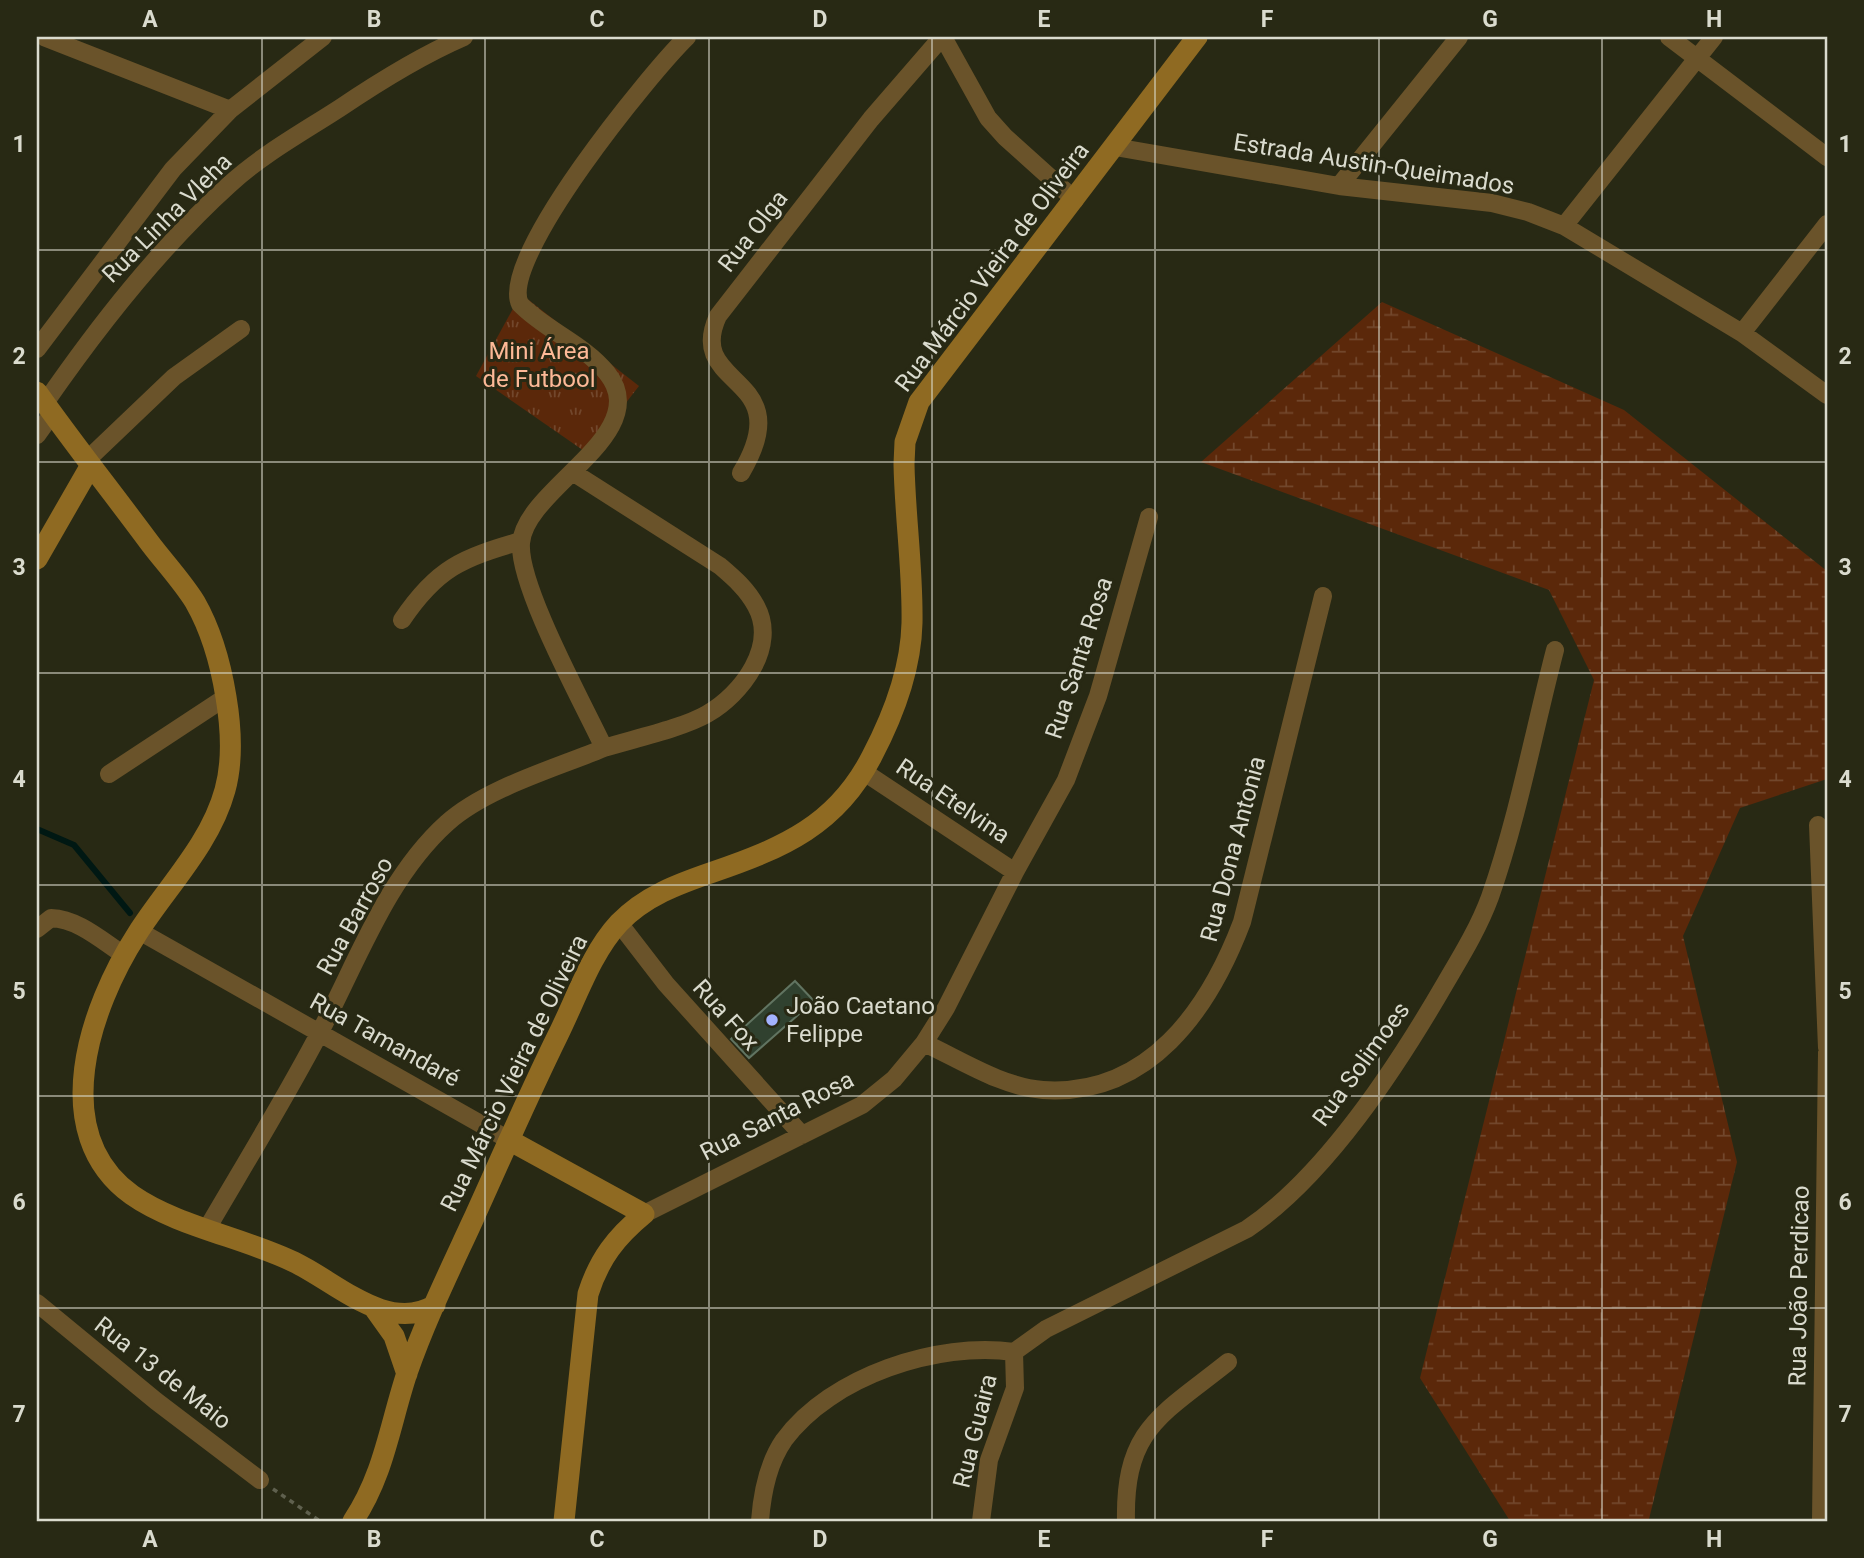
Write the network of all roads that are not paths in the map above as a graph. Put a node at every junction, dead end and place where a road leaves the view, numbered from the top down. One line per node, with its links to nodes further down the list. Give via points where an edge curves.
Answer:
1 (44, 37): 10 (street)
2 (323, 37): 12 (street)
3 (464, 37): 23 (street, Rua Linha Vleha, via 378,83 230,183 121,297)
4 (687, 37): 27 (street, via 661,62 557,204 516,282 520,304 598,363 616,388 615,417)
5 (943, 37): 16 (street, via 988,117); 26 (street, Rua Olga, via 871,119 718,316 710,344 715,356 752,397 759,414 753,453)
6 (1197, 37): 13 (main road, Rua Márcio Vieira de Oliveira)
7 (1459, 37): 15 (street)
8 (1669, 37): 11 (street)
9 (1714, 37): 11 (street)
10 (76, 43): 12 (street)
11 (1697, 58): 14 (street); 18 (street)
12 (230, 110): 21 (street, via 157,189)
13 (1115, 147): 15 (street, Estrada Austin-Queimados); 16 (main road, Rua Márcio Vieira de Oliveira)
14 (1827, 157)
15 (1339, 186): 18 (street, Estrada Austin-Queimados, via 1492,204)
16 (1074, 200): 36 (main road, Rua Márcio Vieira de Oliveira, via 919,402 911,421 904,464 912,625 895,701)
17 (1827, 225): 20 (street)
18 (1564, 226): 20 (street, Estrada Austin-Queimados)
19 (241, 329): 25 (street, via 174,377)
20 (1742, 333): 22 (street, Estrada Austin-Queimados)
21 (37, 349)
22 (1827, 395)
23 (44, 403): 24 (street, Rua Linha Vleha); 25 (main road)
24 (37, 435)
25 (89, 462): 30 (main road); 34 (main road, via 195,603)
26 (741, 473)
27 (574, 474): 29 (street, via 538,505); 35 (street, Rua Barroso, via 742,584 758,607 764,634 746,679 729,699 706,715)
28 (1149, 517): 39 (street, Rua Santa Rosa, via 1094,708 1066,780)
29 (521, 541): 32 (street, via 458,562 437,576); 35 (street, via 522,561 536,599)
30 (37, 559)
31 (1323, 596): 45 (street, Rua Dona Antonia, via 1242,922 1208,996 1180,1034 1142,1064 1110,1079 1043,1090 1009,1082)
32 (402, 620)
33 (1555, 650): 54 (street, Rua Solimoes, via 1489,900 1416,1033 1346,1131 1271,1213 1247,1229 1046,1329)
34 (226, 697): 37 (street); 42 (main road, via 229,764 225,792 190,859)
35 (604, 748): 44 (street, Rua Barroso, via 487,797 448,822 394,888)
36 (864, 772): 39 (street, Rua Etelvina); 40 (main road, Rua Márcio Vieira de Oliveira, via 836,810 807,832 665,889)
37 (108, 774)
38 (1818, 825): 46 (street, Rua João Perdicao)
39 (1015, 872): 45 (street, Rua Santa Rosa)
40 (619, 923): 47 (street, Rua Fox, via 666,984); 48 (main road, Rua Márcio Vieira de Oliveira, via 596,959)
41 (37, 929): 43 (street, via 51,918 62,918)
42 (138, 931): 43 (main road); 44 (street, Rua Tamandaré)
43 (124, 955): 50 (main road, via 99,1013 87,1059 82,1095 87,1135 105,1168 131,1194)
44 (319, 1033): 48 (street, Rua Tamandaré); 50 (street, Rua Barroso)
45 (924, 1043): 47 (street, Rua Santa Rosa, via 875,1096)
46 (1827, 1050): 63 (street, Rua João Perdicao)
47 (802, 1135): 49 (street, Rua Santa Rosa)
48 (509, 1140): 49 (main road, Rua Tamandaré); 52 (main road, Rua Márcio Vieira de Oliveira)
49 (644, 1214): 59 (main road, Rua Santa Rosa, via 597,1264 588,1294)
50 (208, 1227): 53 (main road, via 286,1258)
51 (37, 1303): 57 (street, Rua 13 de Maio)
52 (435, 1305): 53 (main road, via 412,1315); 56 (main road, Rua Márcio Vieira de Oliveira)
53 (374, 1308): 56 (main road, via 394,1336)
54 (1014, 1352): 60 (street, via 988,1348 944,1352 875,1374 835,1393 806,1415 783,1442 769,1474); 61 (street, Rua Guaira, via 1015,1388 989,1460)
55 (1228, 1362): 62 (street, via 1169,1409 1140,1440 1128,1476)
56 (407, 1374): 58 (main road, Rua Márcio Vieira de Oliveira, via 387,1451)
57 (260, 1480)
58 (353, 1521)
59 (565, 1521)
60 (760, 1521)
61 (981, 1521)
62 (1126, 1521)
63 (1821, 1521)

